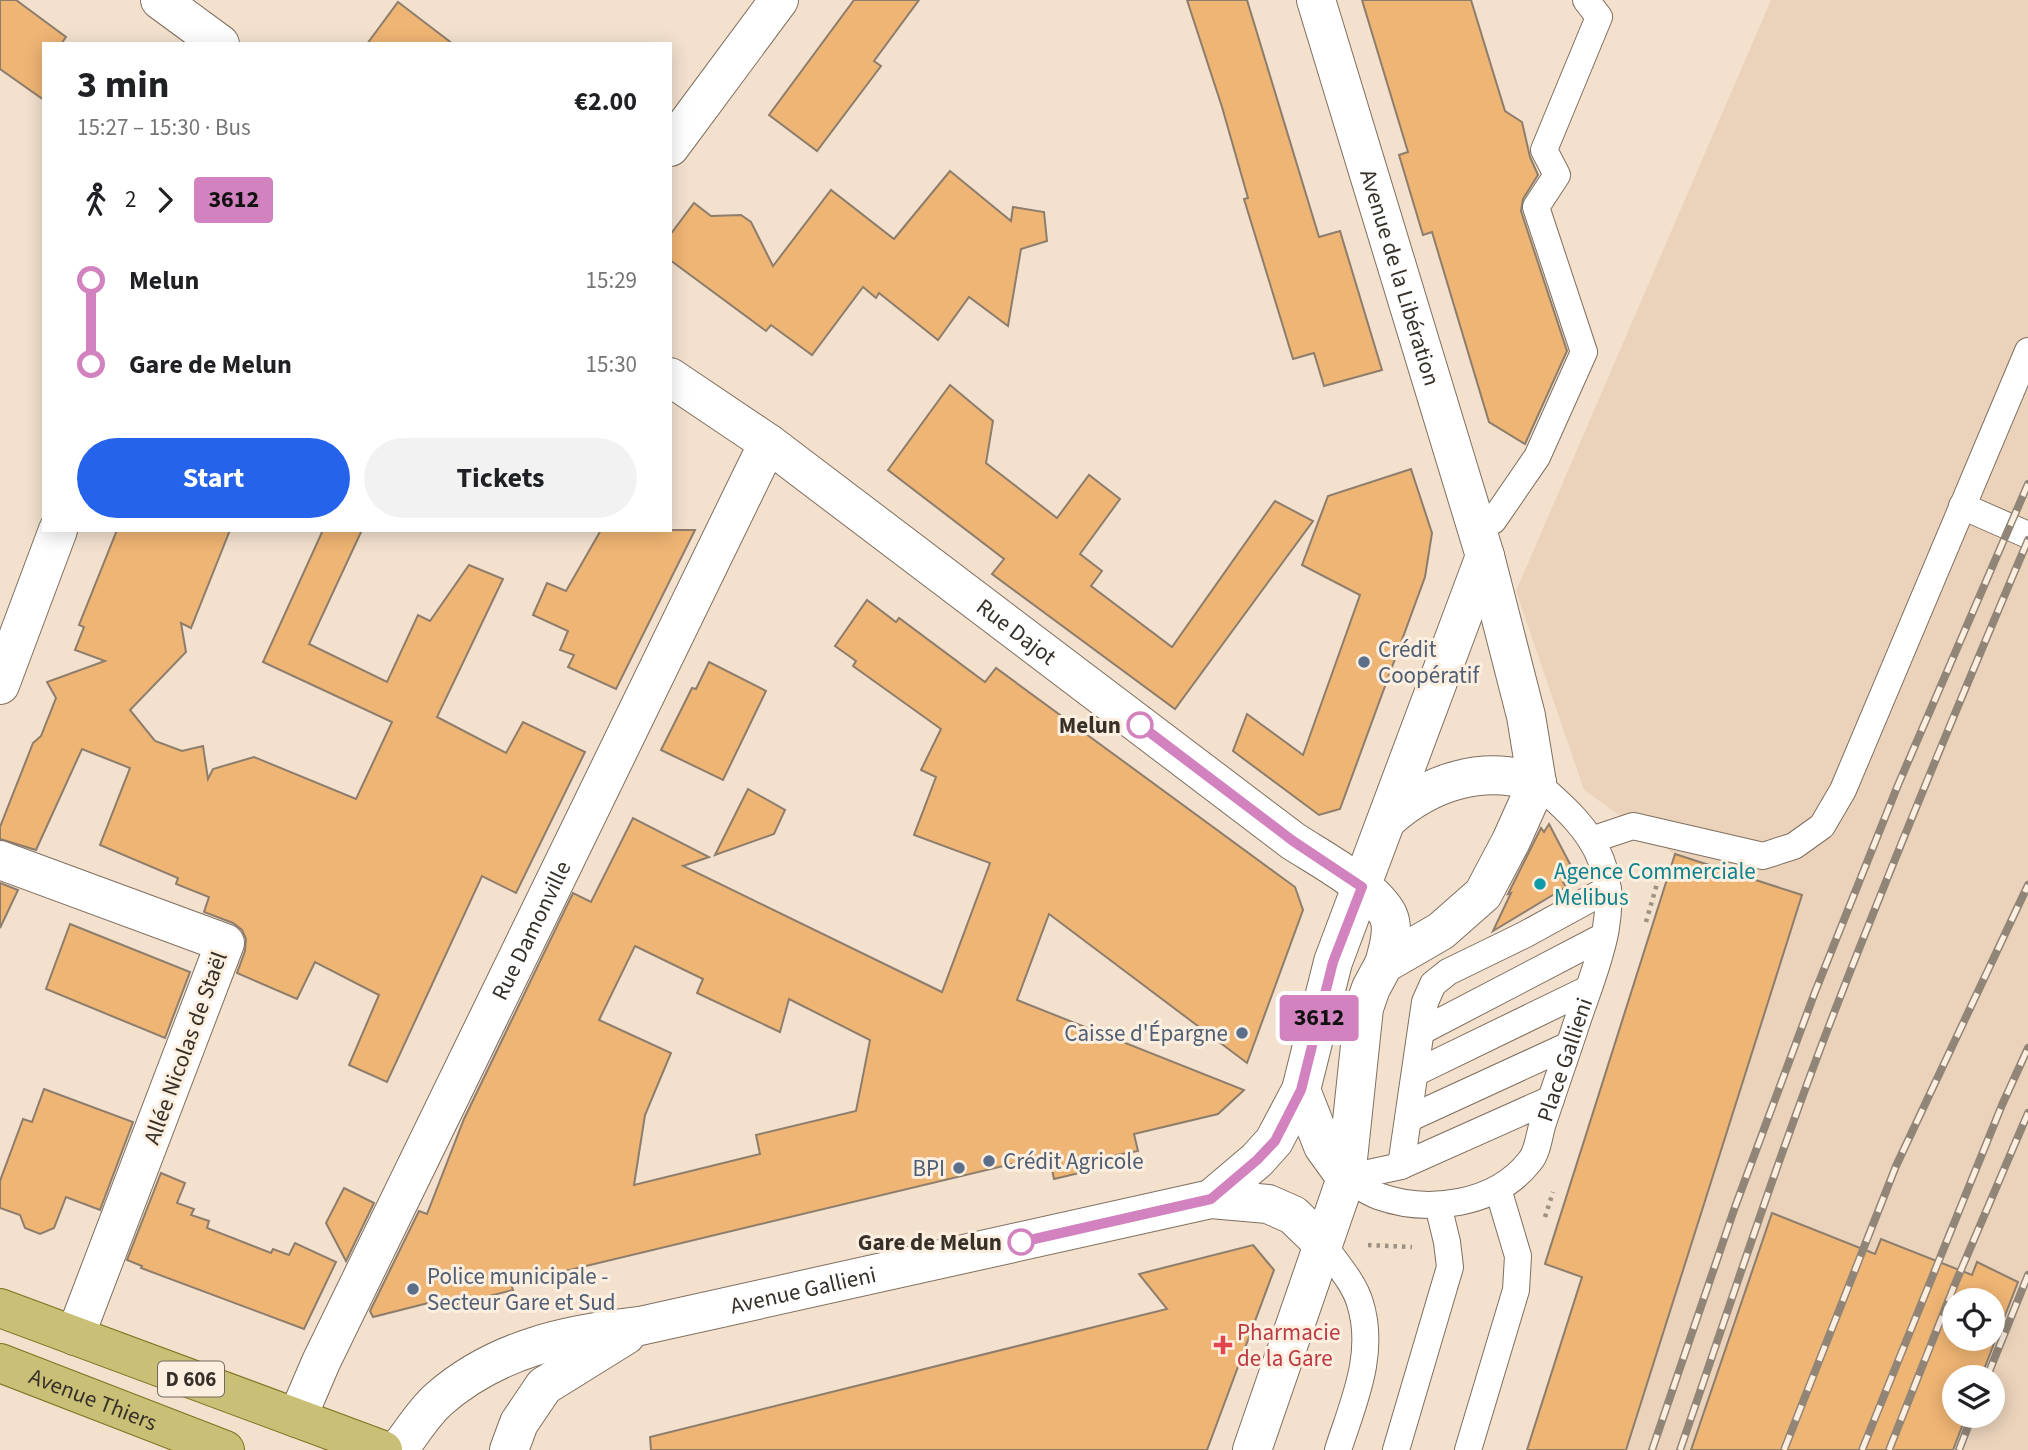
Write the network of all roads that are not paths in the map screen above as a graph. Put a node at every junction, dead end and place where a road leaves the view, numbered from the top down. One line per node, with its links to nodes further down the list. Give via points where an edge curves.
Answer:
1 (160, 0): 5 (street)
2 (779, 0): 6 (street)
3 (1316, 0): 13 (street, Avenue de la Libération)
4 (1586, 0): 13 (lane, via 1599,17 1544,150 1557,174 1536,207 1584,352 1536,457)
5 (217, 42)
6 (672, 144)
7 (2028, 351): 10 (lane)
8 (672, 378): 9 (street, Rue Dajot)
9 (768, 443): 19 (street, Rue Dajot, via 1293,841); 42 (street, Rue Damonville)
10 (1962, 506): 12 (lane); 17 (lane, via 1843,790 1822,826 1794,846 1763,856 1633,826)
11 (57, 532): 14 (street)
12 (2028, 535)
13 (1480, 541): 15 (street, Avenue de la Libération, via 1526,716); 16 (street)
14 (0, 685)
15 (1537, 783): 16 (street, Place Gallieni, via 1517,775 1478,775 1444,784 1404,804); 17 (lane, Place Gallieni, via 1573,815); 22 (street, via 1483,894 1441,930)
16 (1388, 819): 19 (street)
17 (1591, 840): 20 (lane, Place Gallieni)
18 (0, 860): 38 (street, Allée Nicolas de Staël, via 225,943)
19 (1362, 887): 22 (street, via 1388,916 1391,939); 27 (street, via 1333,962)
20 (1608, 889): 21 (lane, Place Gallieni); 24 (lane, via 1448,972 1433,984 1425,1002)
21 (1604, 936): 23 (lane, Place Gallieni); 24 (lane)
22 (1384, 964): 31 (street, via 1364,1008)
23 (1588, 989): 25 (lane, Place Gallieni); 26 (lane)
24 (1422, 1031): 26 (lane)
25 (1569, 1045): 28 (lane, Place Gallieni); 29 (lane)
26 (1415, 1073): 29 (lane)
27 (1301, 1090): 31 (street, Place Gallieni, via 1322,1146); 33 (street, Avenue Gallieni, via 1275,1141)
28 (1551, 1098): 30 (lane); 32 (lane, Place Gallieni, via 1531,1160)
29 (1408, 1119): 30 (lane)
30 (1401, 1166): 31 (lane)
31 (1346, 1178): 34 (lane, Place Gallieni, via 1377,1196); 35 (street)
32 (1498, 1189): 34 (lane, Place Gallieni, via 1460,1203); 50 (lane, via 1518,1256 1516,1290)
33 (1211, 1199): 35 (street, Avenue Gallieni, via 1268,1205 1293,1215); 37 (street, Avenue Gallieni)
34 (1438, 1205): 49 (lane, via 1450,1268)
35 (1323, 1244): 47 (street); 48 (lane, via 1360,1302 1366,1338 1362,1376)
36 (0, 1308): 38 (main road, D 606)
37 (640, 1326): 40 (street, Avenue Gallieni, via 585,1332); 41 (street, Avenue Gallieni)
38 (75, 1336): 42 (main road, D 606)
39 (0, 1363): 43 (main road, Avenue Thiers / D 606)
40 (490, 1363): 41 (street); 45 (street, Avenue Gallieni, via 438,1400)
41 (544, 1386): 46 (street, Avenue Gallieni, via 519,1423)
42 (297, 1419): 44 (main road, D 606)
43 (225, 1450)
44 (383, 1450)
45 (398, 1450)
46 (509, 1450)
47 (1252, 1450)
48 (1338, 1450)
49 (1396, 1450)
50 (1468, 1450)

